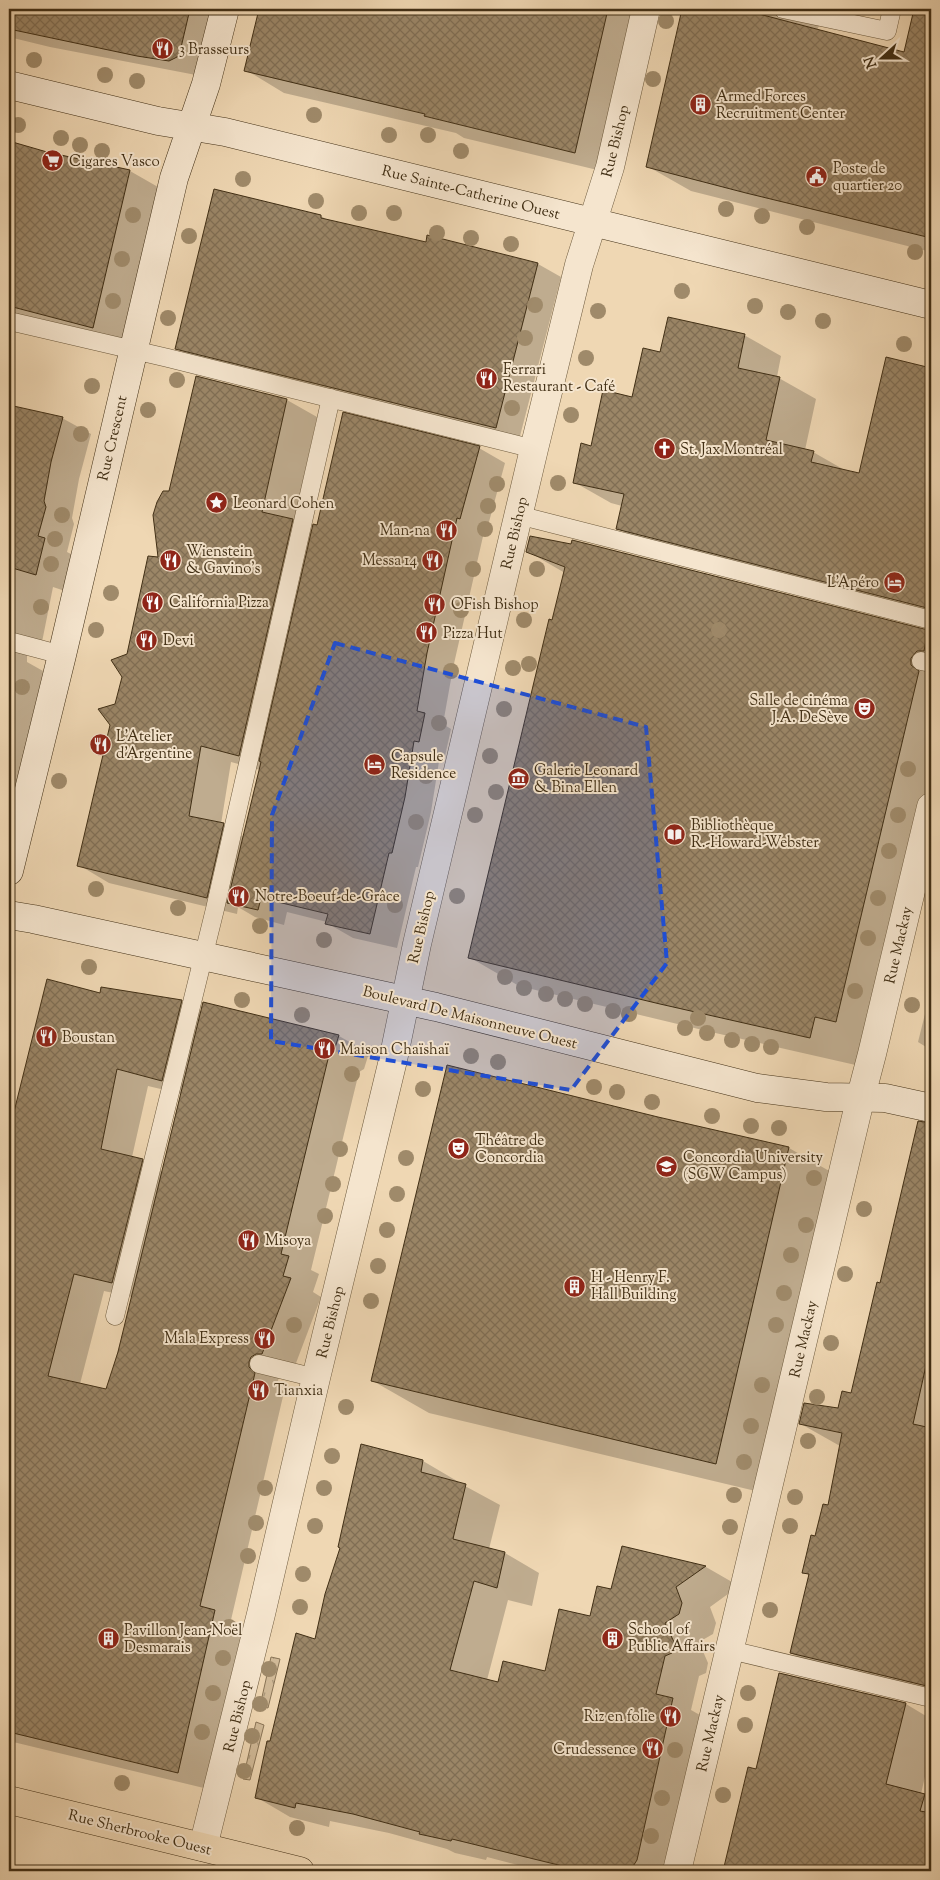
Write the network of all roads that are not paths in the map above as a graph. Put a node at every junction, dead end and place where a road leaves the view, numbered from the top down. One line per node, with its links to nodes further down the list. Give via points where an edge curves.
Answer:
1 (225, 9): 6 (street, Rue Crescent, via 206,84)
2 (646, 9): 7 (street, Rue Bishop, via 610,167)
3 (782, 9): 4 (lane, via 887,31)
4 (892, 9)
5 (9, 85): 6 (street, Rue Sainte-Catherine Ouest)
6 (191, 127): 7 (street, Rue Sainte-Catherine Ouest, via 225,132); 10 (street, Rue Crescent, via 174,178)
7 (592, 222): 8 (street, Rue Sainte-Catherine Ouest); 12 (street, Rue Bishop)
8 (931, 305)
9 (9, 321): 10 (lane)
10 (132, 351): 11 (lane); 16 (street, Rue Crescent)
11 (331, 398): 12 (lane); 20 (lane)
12 (534, 449): 13 (street, Rue Bishop)
13 (518, 515): 14 (lane); 21 (street, Rue Bishop)
14 (931, 620)
15 (9, 641): 16 (lane)
16 (62, 654): 18 (street, Rue Crescent)
17 (931, 807): 22 (street, Rue Mackay)
18 (9, 870)
19 (9, 915): 20 (street, Boulevard De Maisonneuve Ouest)
20 (202, 956): 21 (street, Boulevard De Maisonneuve Ouest); 24 (lane)
21 (405, 1000): 22 (street, Boulevard De Maisonneuve Ouest, via 757,1088 826,1097); 26 (street, Rue Bishop)
22 (861, 1096): 23 (street, Boulevard De Maisonneuve Ouest); 27 (street, Rue Mackay)
23 (931, 1108)
24 (115, 1316)
25 (258, 1364): 26 (lane)
26 (316, 1378): 30 (street, Rue Bishop)
27 (730, 1650): 28 (lane); 32 (street, Rue Mackay)
28 (931, 1698)
29 (9, 1800): 30 (main road, Rue Sherbrooke Ouest)
30 (203, 1847): 31 (main road, Rue Sherbrooke Ouest)
31 (300, 1871)
32 (677, 1871)

